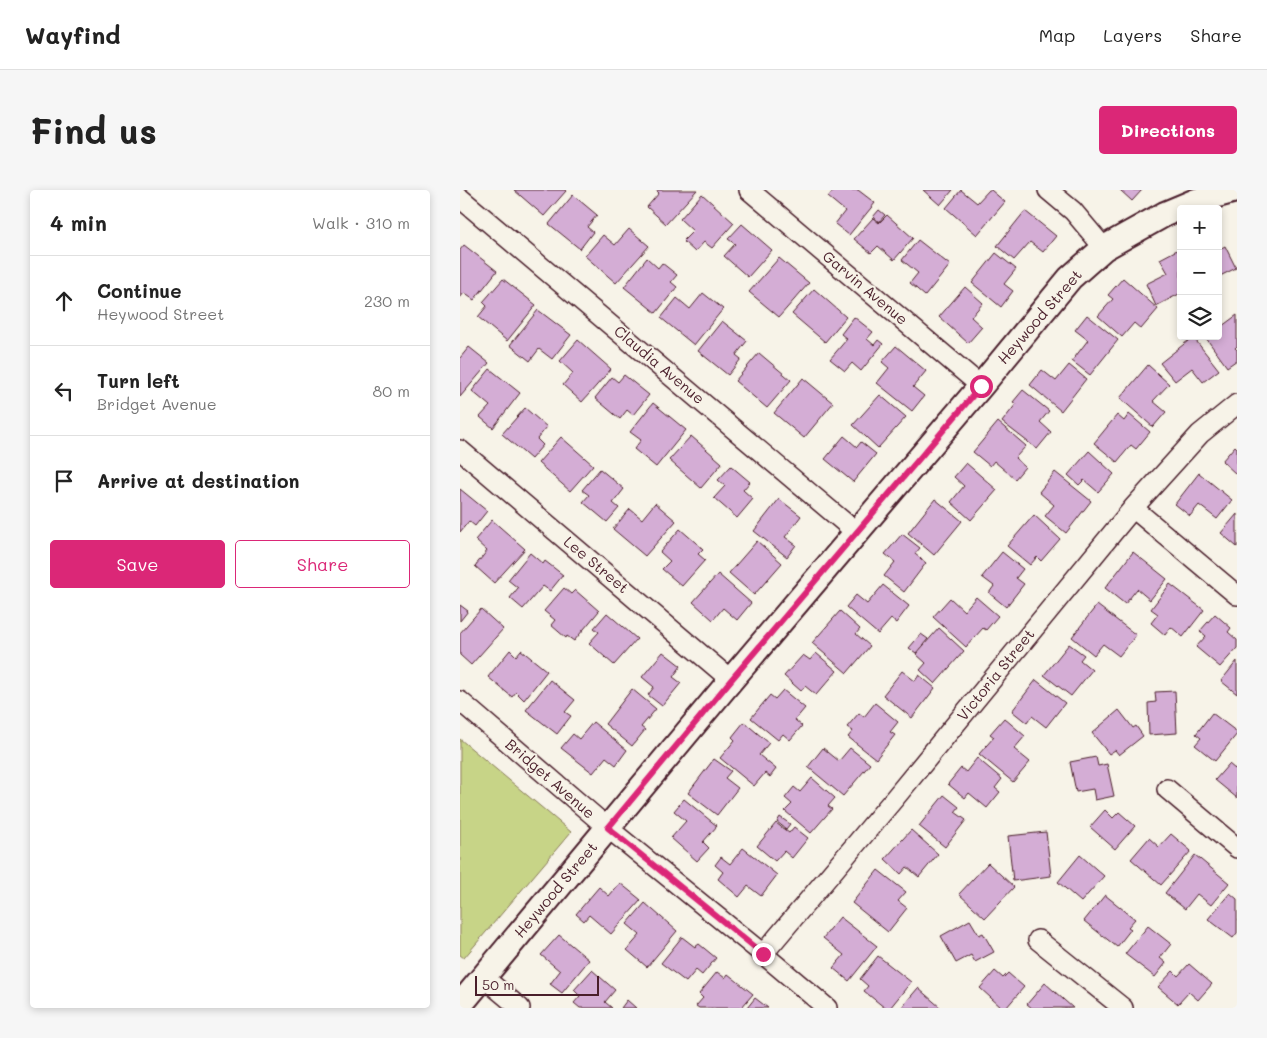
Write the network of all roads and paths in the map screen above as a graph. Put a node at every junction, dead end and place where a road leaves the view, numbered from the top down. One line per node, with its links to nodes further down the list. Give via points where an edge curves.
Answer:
1 (749, 190): 6 (street, Garvin Avenue)
2 (1048, 190): 5 (street, via 1073,211)
3 (1236, 190): 5 (street, Heywood Street, via 1165,214)
4 (460, 198): 10 (street, Claudia Avenue)
5 (1104, 248): 6 (street, Heywood Street, via 1070,278)
6 (981, 386): 10 (street, Heywood Street)
7 (1237, 404): 9 (street, Victoria Street, via 1200,434)
8 (460, 450): 12 (street, Lee Street)
9 (1132, 508): 11 (street); 18 (street, Victoria Street)
10 (857, 533): 12 (street, Heywood Street)
11 (1237, 595)
12 (731, 680): 15 (street, Heywood Street)
13 (460, 702): 15 (street, Bridget Avenue)
14 (1167, 789): 16 (street)
15 (608, 828): 18 (street, Bridget Avenue); 19 (street, Heywood Street)
16 (1237, 848)
17 (1038, 940): 23 (street)
18 (763, 954): 22 (street, Bridget Avenue)
19 (483, 977): 20 (street, Heywood Street); 21 (street)
20 (460, 1005)
21 (520, 1008)
22 (827, 1008)
23 (1123, 1008)

